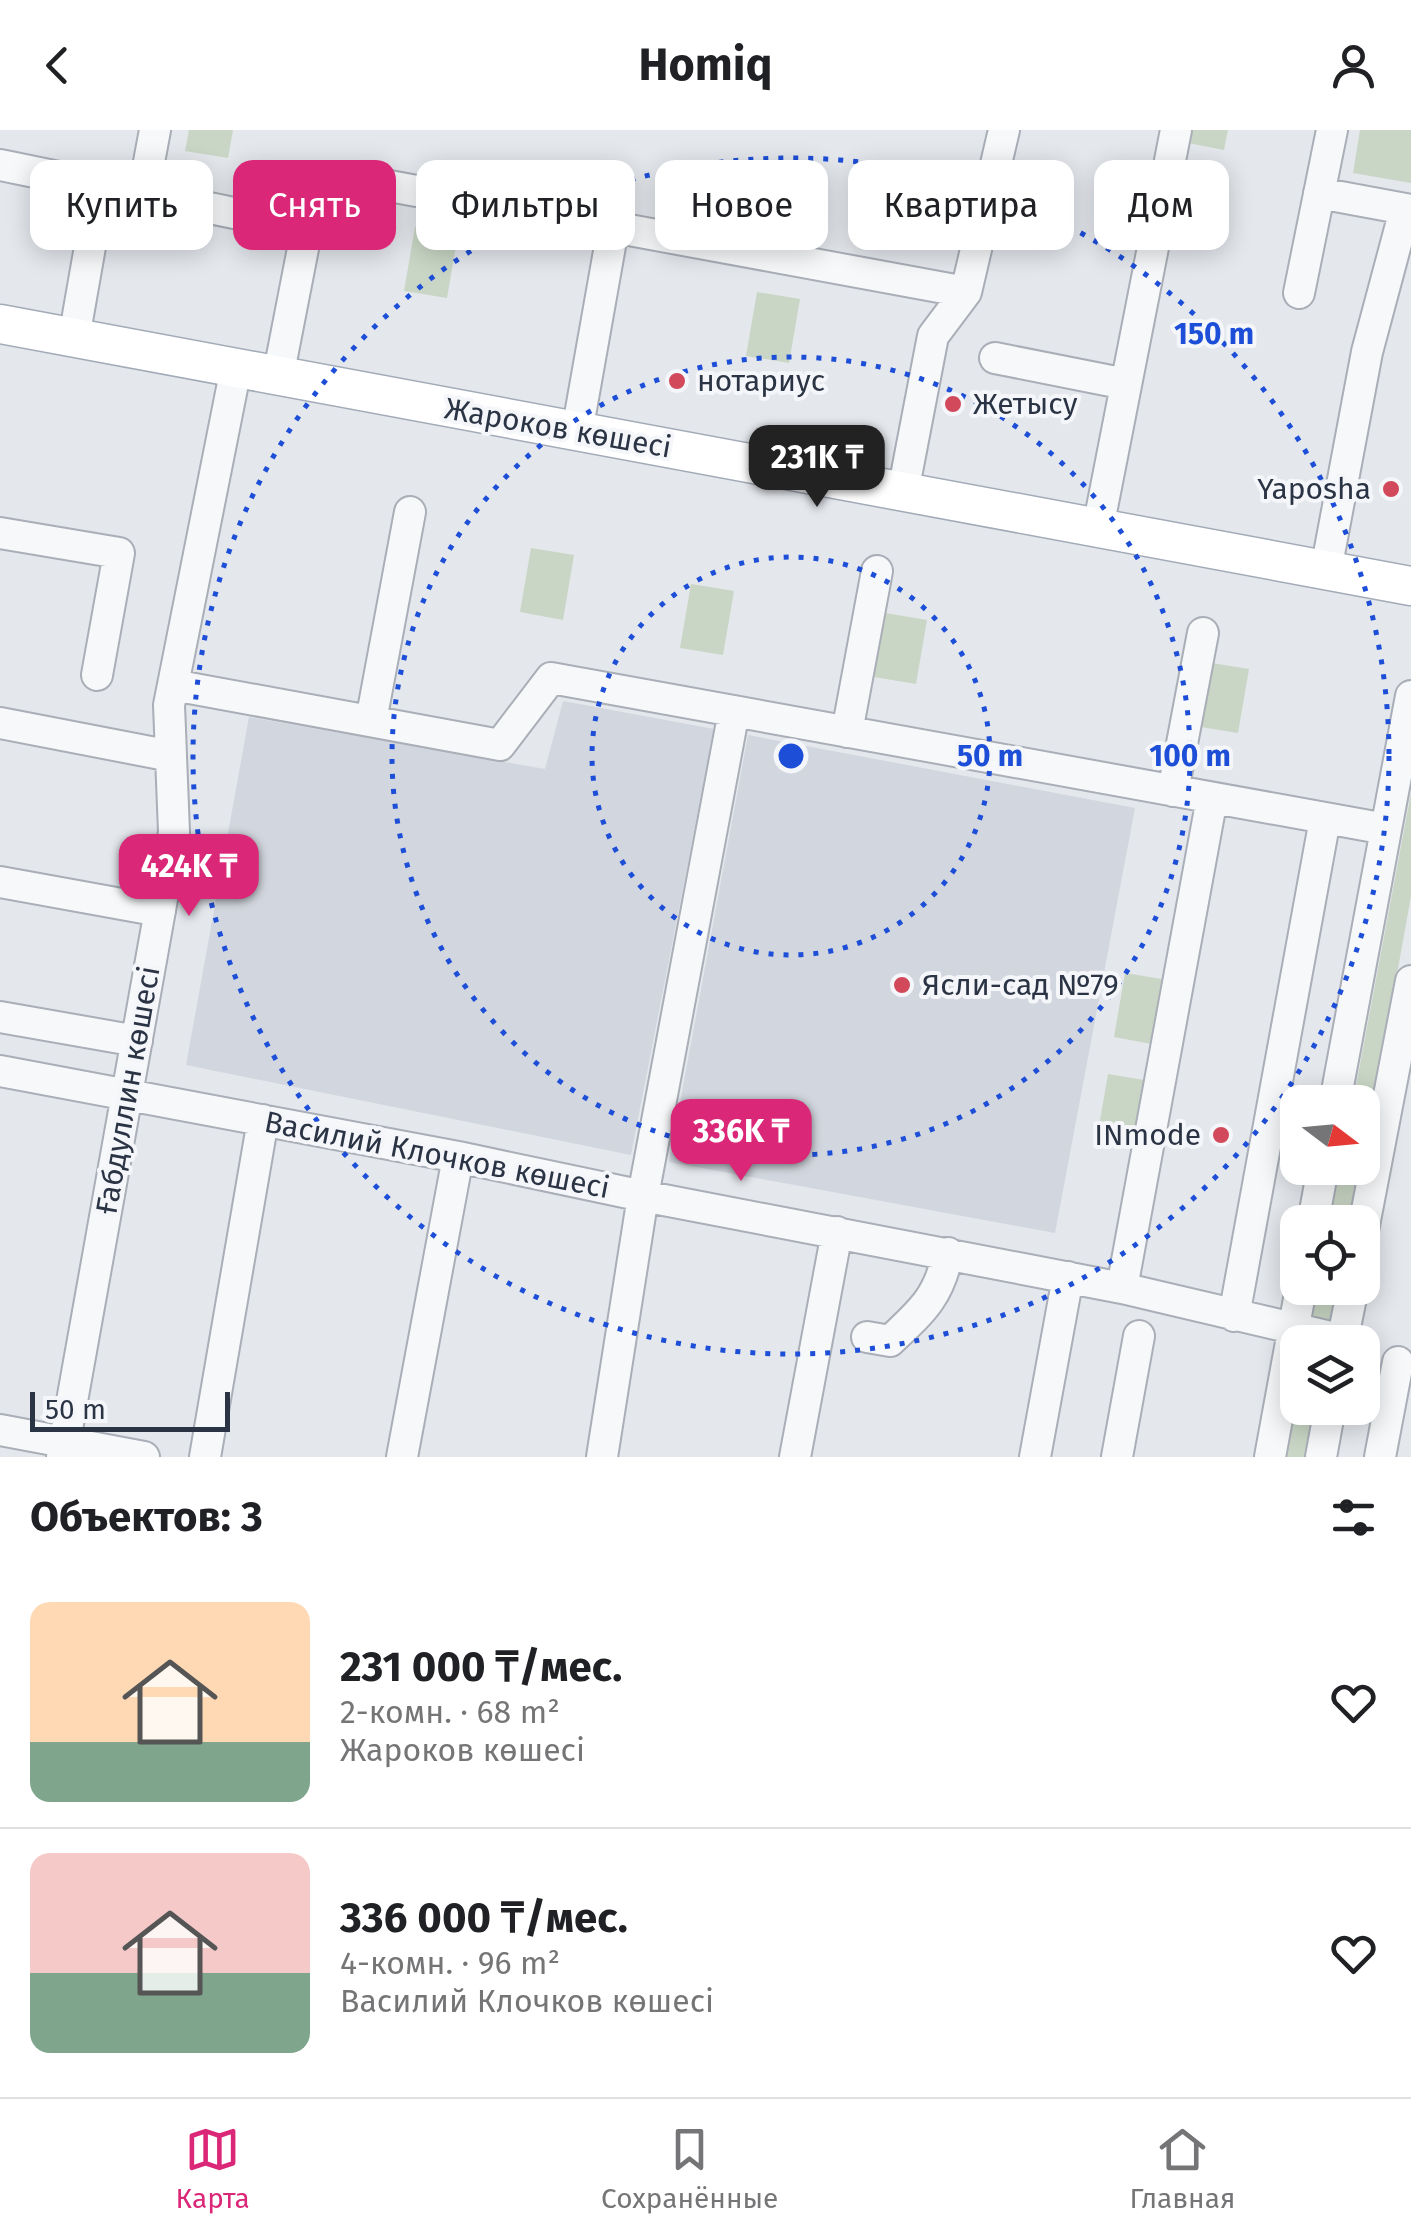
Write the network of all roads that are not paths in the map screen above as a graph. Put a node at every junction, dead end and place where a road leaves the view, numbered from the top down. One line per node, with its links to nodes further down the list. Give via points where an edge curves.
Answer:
1 (154, 130): 5 (street)
2 (1004, 130): 14 (street)
3 (1176, 130): 21 (street)
4 (1332, 130): 8 (street)
5 (149, 160)
6 (0, 164): 7 (street)
7 (30, 170)
8 (1319, 193): 9 (street); 15 (street)
9 (1408, 210): 27 (street, via 1367,352)
10 (635, 234): 14 (street)
11 (89, 250): 17 (street)
12 (303, 250): 20 (street)
13 (609, 250): 22 (street)
14 (966, 292): 23 (street, via 933,336)
15 (1299, 293)
16 (0, 324): 17 (main road, Жароков көшесі)
17 (74, 338): 19 (main road, Жароков көшесі)
18 (995, 358): 21 (street)
19 (236, 368): 20 (main road, Жароков көшесі); 32 (street, Ғабдуллин көшесі)
20 (278, 377): 22 (main road, Жароков көшесі)
21 (1126, 384): 25 (street)
22 (577, 432): 23 (main road, Жароков көшесі)
23 (903, 492): 25 (main road, Жароков көшесі)
24 (410, 512): 35 (street)
25 (1098, 528): 27 (main road, Жароков көшесі)
26 (0, 533): 31 (street, via 118,553)
27 (1326, 570): 29 (main road, Жароков көшесі)
28 (877, 571): 37 (street)
29 (1411, 586)
30 (1203, 633): 39 (street)
31 (97, 675)
32 (174, 685): 35 (street); 38 (street, Ғабдуллин көшесі)
33 (1411, 696): 42 (street)
34 (734, 711): 35 (street, via 551,678 500,745); 37 (street); 53 (street)
35 (371, 721)
36 (0, 723): 38 (street)
37 (847, 732): 39 (street)
38 (171, 756): 44 (street, Ғабдуллин көшесі, via 174,832)
39 (1173, 791): 40 (street)
40 (1212, 798): 41 (street); 58 (street)
41 (1324, 819): 42 (street); 59 (street)
42 (1386, 828): 49 (street)
43 (0, 882): 44 (street)
44 (160, 911): 47 (street, Ғабдуллин көшесі)
45 (1411, 981): 54 (street)
46 (0, 1016): 47 (street)
47 (137, 1041): 50 (street, Ғабдуллин көшесі)
48 (0, 1071): 50 (street, Василий Клочков көшесі)
49 (1338, 1085)
50 (128, 1094): 51 (street, Василий Клочков көшесі); 68 (street, Ғабдуллин көшесі)
51 (264, 1120): 52 (street, Василий Клочков көшесі); 70 (street)
52 (458, 1157): 53 (street, Василий Клочков көшесі); 71 (street)
53 (643, 1196): 55 (street, Василий Клочков көшесі); 72 (street)
54 (1368, 1205)
55 (837, 1232): 56 (street, Василий Клочков көшесі); 73 (street)
56 (948, 1253): 57 (street, Василий Клочков көшесі); 62 (street, via 931,1302 890,1342)
57 (1068, 1277): 58 (street, Василий Клочков көшесі); 74 (street)
58 (1122, 1288): 59 (street, Василий Клочков көшесі)
59 (1234, 1316): 60 (street, Василий Клочков көшесі)
60 (1280, 1326)
61 (1138, 1336): 75 (street)
62 (867, 1337)
63 (1380, 1354): 64 (street, Василий Клочков көшесі)
64 (1405, 1363): 78 (street)
65 (1280, 1401): 76 (street)
66 (1327, 1425): 77 (street)
67 (0, 1430): 68 (street)
68 (64, 1450): 69 (street)
69 (144, 1457)
70 (205, 1457)
71 (402, 1457)
72 (602, 1457)
73 (794, 1457)
74 (1035, 1457)
75 (1117, 1457)
76 (1270, 1457)
77 (1321, 1457)
78 (1380, 1457)

